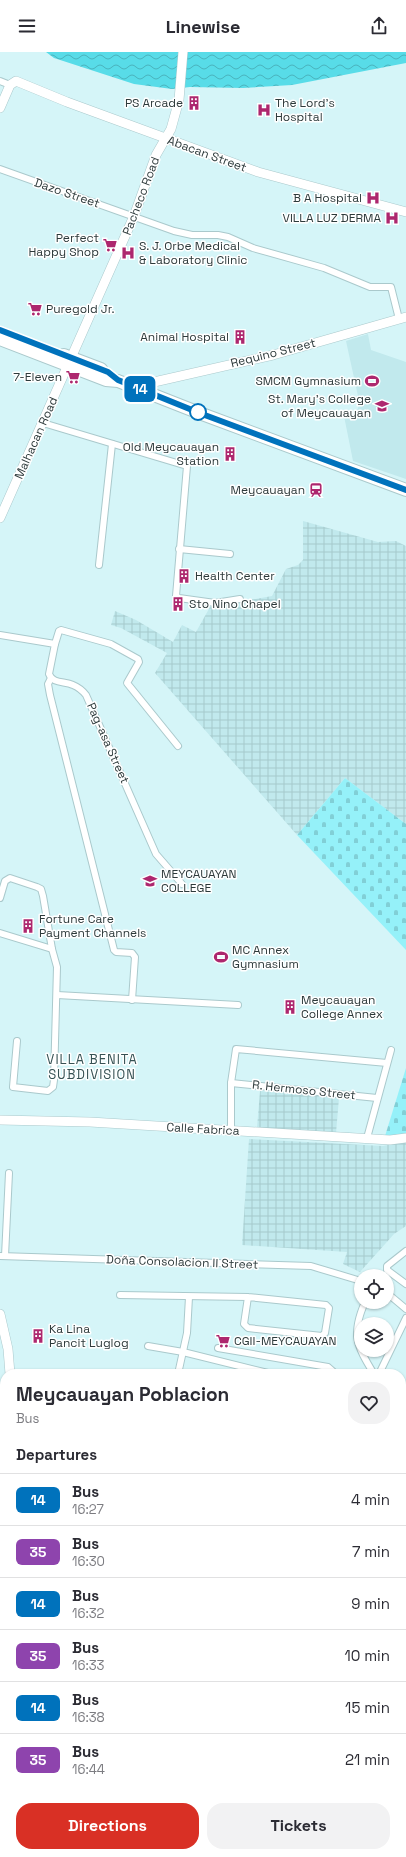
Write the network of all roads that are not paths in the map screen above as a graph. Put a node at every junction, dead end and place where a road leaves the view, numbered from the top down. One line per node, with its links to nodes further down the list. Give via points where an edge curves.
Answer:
1 (183, 52): 5 (street, Pacheco Road, via 176,114)
2 (0, 81): 3 (street, Abacan Street)
3 (12, 83): 4 (street); 5 (street, Abacan Street)
4 (0, 108)
5 (166, 138): 7 (street, Abacan Street, via 258,172); 8 (street, Pacheco Road, via 156,155)
6 (0, 169): 8 (street, Dazo Street)
7 (406, 212)
8 (134, 216): 9 (street, Dazo Street, via 192,236 228,236 253,248 324,268 370,287 391,287); 12 (street, Pacheco Road)
9 (402, 318): 13 (street, Requino Street, via 273,355 154,382)
10 (0, 330): 12 (highway)
11 (0, 339): 12 (highway)
12 (71, 362): 13 (highway, via 106,380 118,380); 14 (street, Malhacan Road)
13 (142, 390): 16 (highway)
14 (43, 423): 15 (street); 17 (street, Malhacan Road)
15 (112, 444): 18 (street, via 187,466); 20 (street)
16 (406, 490)
17 (0, 518)
18 (179, 549): 19 (street); 21 (street, via 176,592 179,598 215,603)
19 (230, 554)
20 (99, 565)
21 (240, 599)
22 (0, 635): 23 (street)
23 (55, 644): 24 (street, via 49,674); 25 (street, via 61,630 111,644 138,659 139,662 127,682)
24 (51, 678): 26 (street, Pag-asa Street, via 76,686 86,695 156,854); 31 (street, via 48,684 50,695 114,950 132,953 135,958)
25 (178, 746)
26 (182, 884)
27 (0, 898): 29 (street, via 7,879 41,889)
28 (0, 933): 29 (street)
29 (52, 949): 30 (street, via 57,967)
30 (58, 995): 31 (street); 33 (street, via 54,1080 53,1087 48,1091 13,1087)
31 (132, 1000): 32 (street)
32 (238, 1005)
33 (17, 1041)
34 (391, 1050): 35 (street)
35 (387, 1063): 36 (street, via 239,1048 234,1051); 37 (street)
36 (231, 1083): 37 (street, R. Hermoso Street); 39 (street)
37 (376, 1098): 40 (street)
38 (0, 1120): 39 (street, Calle Fabrica)
39 (231, 1130): 40 (street, Calle Fabrica)
40 (367, 1138): 41 (street, Calle Fabrica)
41 (406, 1138)
42 (9, 1173): 44 (street)
43 (406, 1251): 46 (street, via 387,1266 387,1270)
44 (3, 1256): 45 (street, Doña Consolacion II Street, via 312,1266)
45 (354, 1279)
46 (406, 1284)
47 (120, 1295): 48 (street)
48 (189, 1297): 49 (street); 57 (street, via 188,1333)
49 (248, 1297): 49 (street, via 328,1306 325,1333 322,1336 248,1328 244,1324)
50 (394, 1299): 52 (street)
51 (362, 1309): 62 (street, via 357,1321 357,1337 361,1353)
52 (406, 1309)
53 (0, 1314): 58 (street)
54 (406, 1318): 63 (street)
55 (148, 1346): 57 (street)
56 (218, 1348): 61 (street)
57 (183, 1352): 59 (street); 60 (street)
58 (10, 1369)
59 (179, 1369)
60 (252, 1369)
61 (330, 1369)
62 (371, 1369)
63 (381, 1369)

